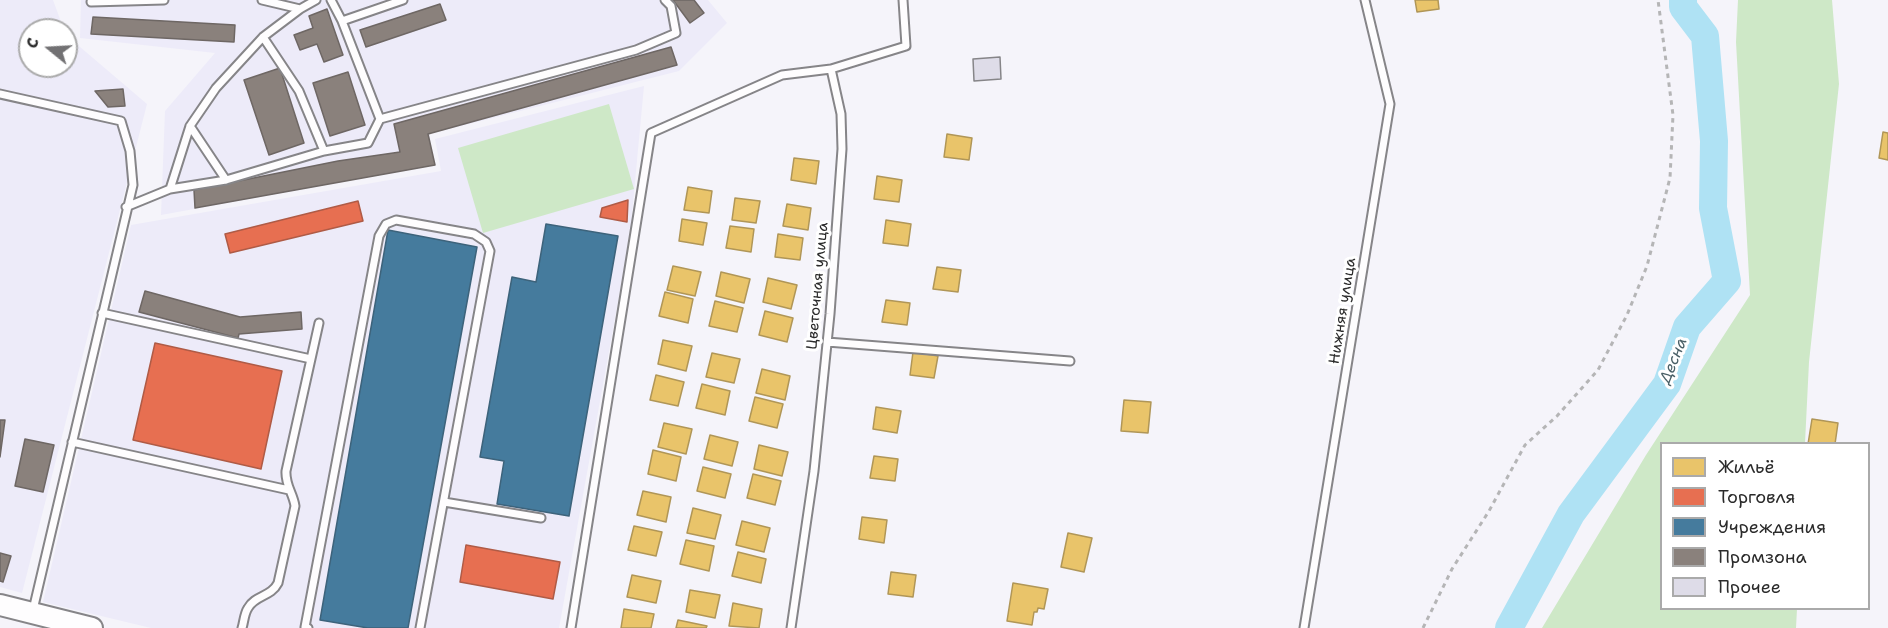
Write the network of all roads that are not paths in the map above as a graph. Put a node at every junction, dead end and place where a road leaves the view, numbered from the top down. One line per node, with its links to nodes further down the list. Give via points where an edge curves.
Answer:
1 (164, 0): 9 (lane)
2 (262, 0): 10 (lane)
3 (316, 0): 10 (lane)
4 (331, 0): 11 (lane)
5 (403, 0): 11 (lane)
6 (665, 0): 15 (lane, via 671,6 676,33 636,50)
7 (903, 0): 13 (lane, via 906,46)
8 (1365, 0): 38 (lane, Нижняя улица, via 1390,104)
9 (91, 2)
10 (300, 9): 12 (lane)
11 (342, 21): 15 (lane)
12 (263, 37): 16 (lane, via 216,87); 17 (lane, via 299,91)
13 (831, 69): 23 (lane, Цветочная улица, via 841,114 842,149); 36 (lane, via 782,75 651,133)
14 (0, 94): 20 (lane, via 122,121 133,185)
15 (380, 119): 17 (lane, via 369,142)
16 (190, 126): 18 (lane); 19 (lane)
17 (324, 151): 18 (lane)
18 (226, 180): 19 (lane)
19 (170, 189): 20 (lane)
20 (126, 207): 21 (lane)
21 (102, 313): 24 (lane); 26 (lane)
22 (319, 322): 24 (lane)
23 (827, 342): 25 (lane); 37 (lane, Цветочная улица, via 814,471)
24 (311, 359): 27 (lane, via 286,471)
25 (1070, 361)
26 (72, 442): 27 (lane); 31 (lane)
27 (289, 490): 33 (lane, via 295,506 278,583 252,603)
28 (444, 501): 29 (lane); 34 (lane, via 490,251 486,242 474,234 396,220 386,224 380,236); 35 (lane)
29 (541, 518)
30 (0, 604): 31 (street)
31 (33, 613): 32 (street)
32 (92, 628)
33 (242, 628)
34 (306, 628)
35 (420, 628)
36 (571, 628)
37 (791, 628)
38 (1304, 628)

